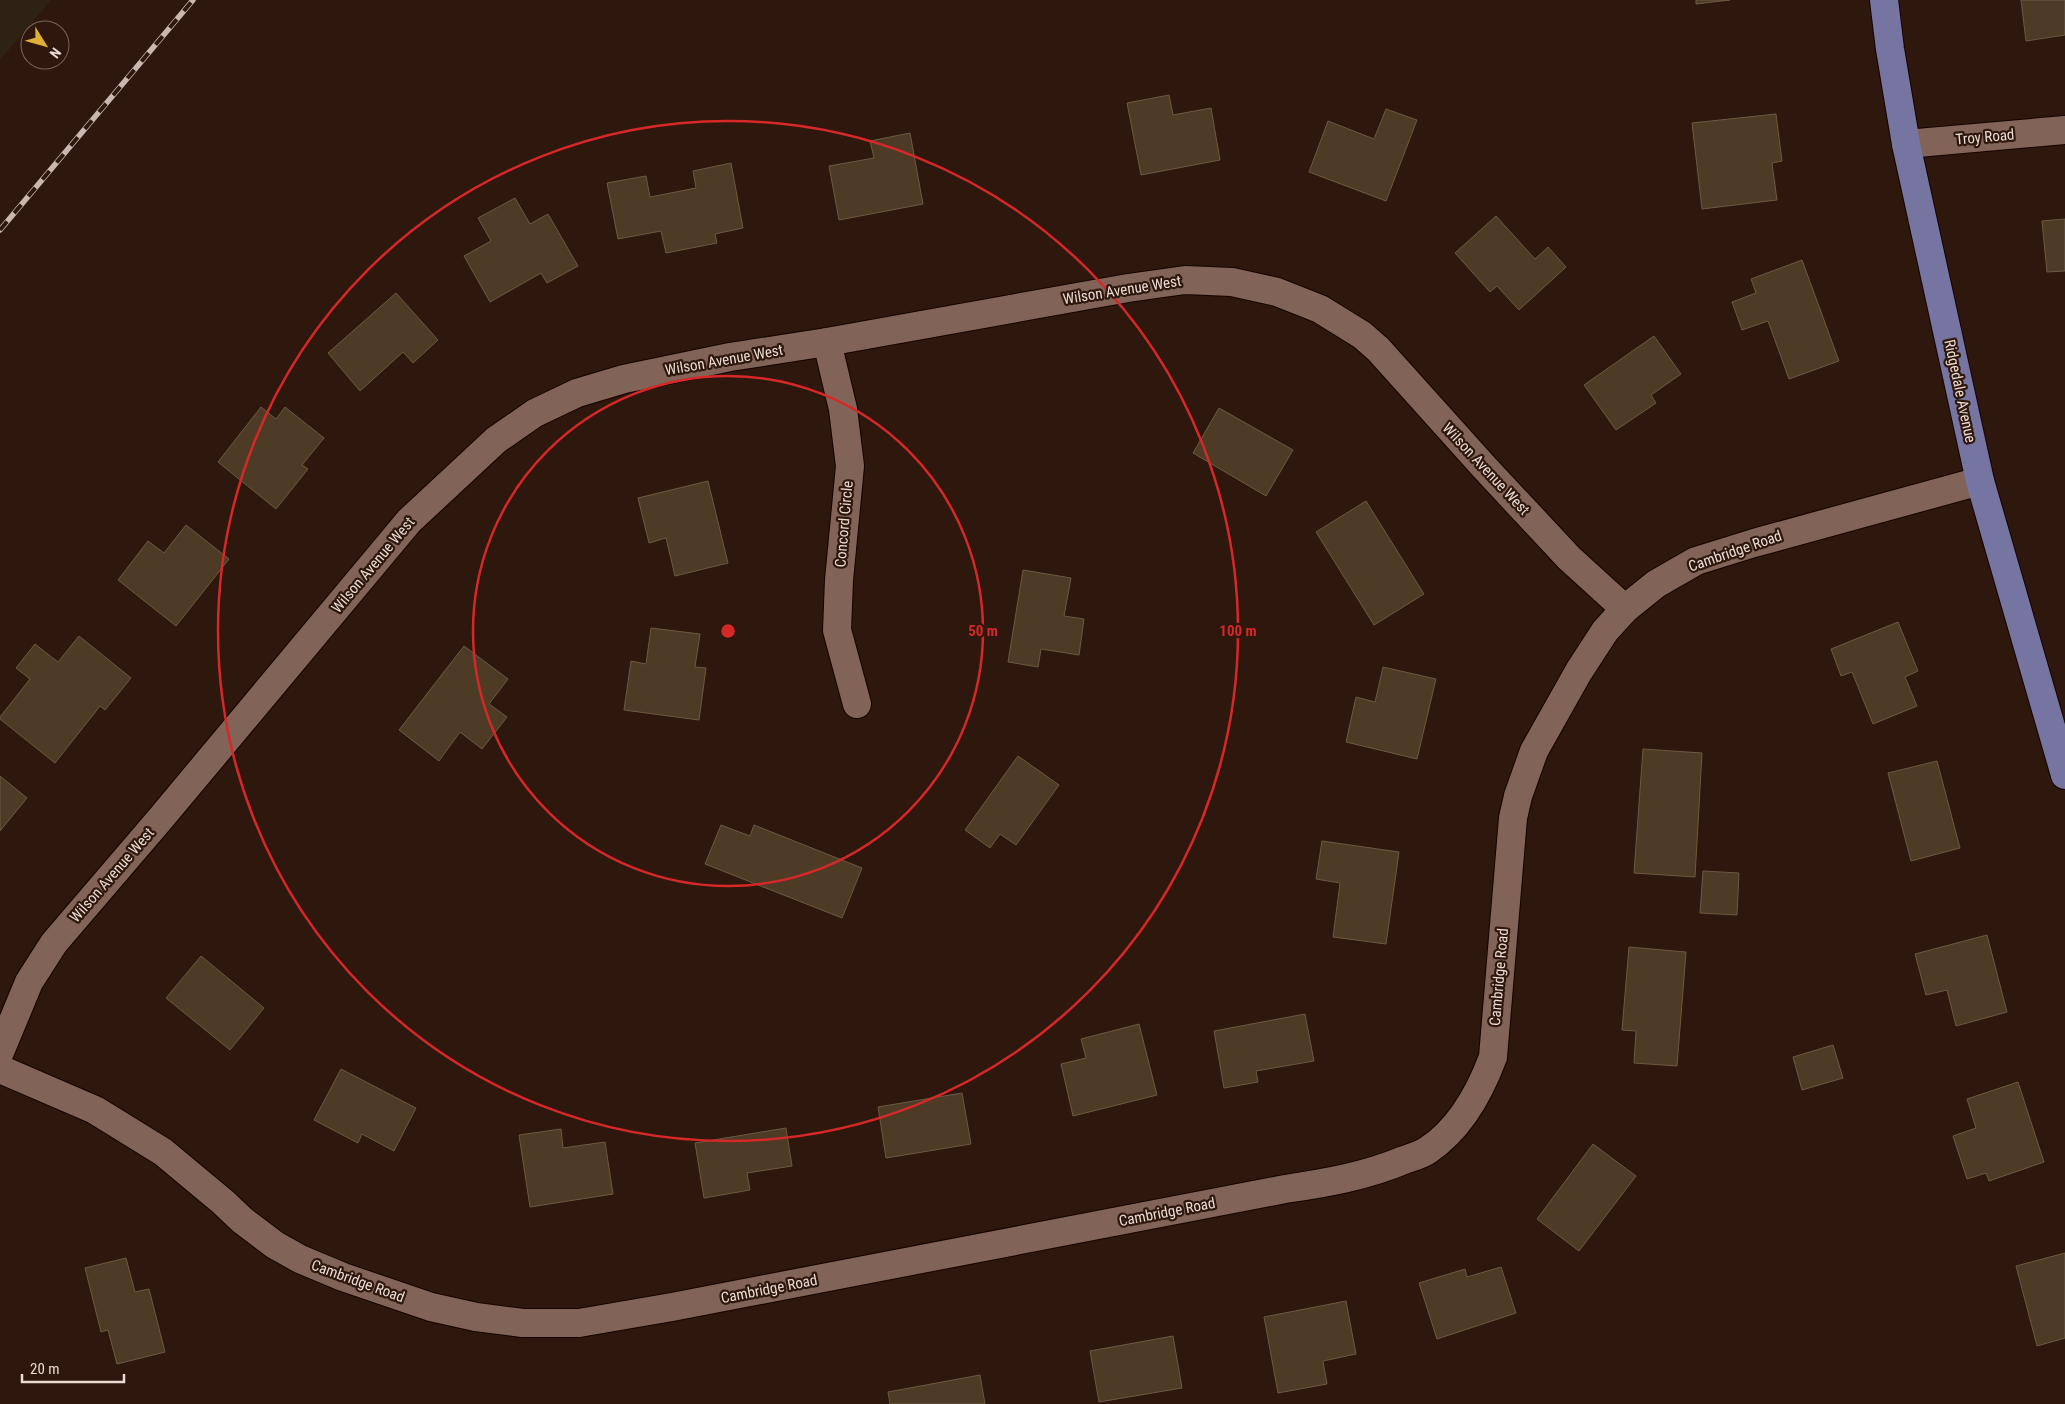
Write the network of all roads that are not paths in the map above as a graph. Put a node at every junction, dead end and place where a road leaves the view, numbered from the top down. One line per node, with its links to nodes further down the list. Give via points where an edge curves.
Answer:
1 (1884, 0): 3 (main road, Ridgedale Avenue)
2 (2065, 130): 3 (street, Troy Road)
3 (1906, 144): 5 (main road, Ridgedale Avenue)
4 (827, 342): 6 (street, Wilson Avenue West, via 1185,280 1232,282 1277,292 1320,309 1378,349 1569,558); 7 (street, Concord Circle, via 843,409 850,466 837,630); 9 (street, Wilson Avenue West, via 730,357 624,379 576,394 534,414 496,440 409,521 54,942 29,982)
5 (1980, 482): 6 (street, Cambridge Road, via 1696,561 1656,584); 8 (main road, Ridgedale Avenue)
6 (1625, 609): 10 (street, Cambridge Road, via 1579,671 1534,751 1518,796 1513,818 1492,1057 1485,1079 1465,1114 1446,1136 1427,1151 1385,1168 1331,1183 1285,1189 672,1308 579,1322 522,1323 476,1318 431,1307 300,1259 274,1245 163,1152 95,1110)
7 (857, 704)
8 (2065, 775)
9 (0, 1052)
10 (0, 1069)

